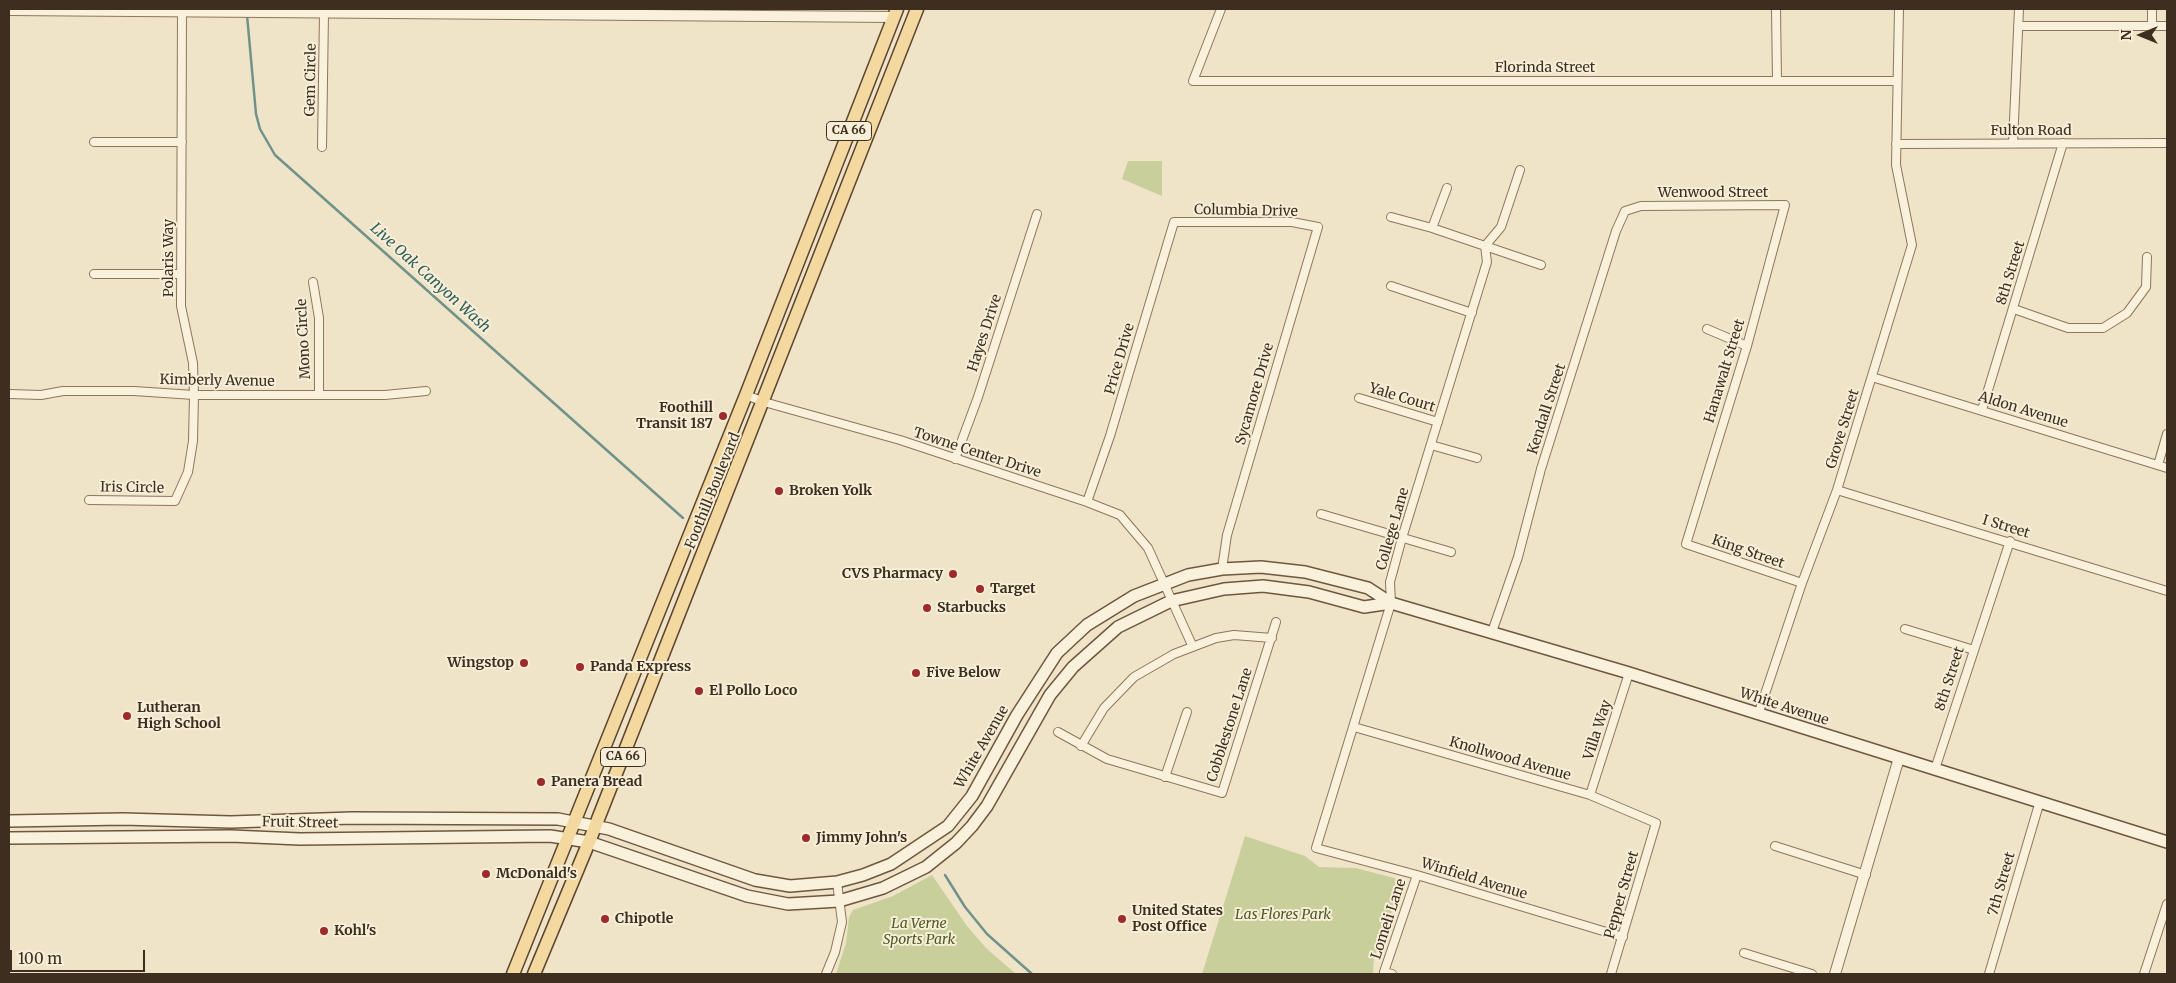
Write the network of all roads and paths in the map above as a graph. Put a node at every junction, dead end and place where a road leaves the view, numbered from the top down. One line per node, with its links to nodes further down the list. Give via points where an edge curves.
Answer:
1 (1221, 9): 14 (street, Florinda Street, via 1194,82)
2 (1776, 9): 14 (street)
3 (1899, 9): 15 (street, Grove Street)
4 (2019, 9): 11 (street)
5 (2152, 9): 12 (street)
6 (9, 10): 7 (street)
7 (182, 11): 9 (street); 17 (street, Polaris Way)
8 (916, 12): 50 (main road, Foothill Boulevard / CA 66)
9 (324, 13): 10 (street); 22 (street, Gem Circle)
10 (896, 13): 48 (main road, Foothill Boulevard / CA 66)
11 (2018, 26): 12 (street); 18 (street)
12 (2152, 26): 13 (street)
13 (2167, 26)
14 (1777, 80): 15 (street, Florinda Street)
15 (1897, 81): 21 (street, Grove Street)
16 (94, 142): 17 (street)
17 (182, 142): 36 (street, Polaris Way)
18 (2013, 143): 19 (street, Fulton Road); 21 (street, Fulton Road)
19 (2063, 143): 20 (street, Fulton Road); 39 (street, 8th Street)
20 (2167, 143)
21 (1896, 144): 43 (street, Grove Street, via 1896,165 1912,245)
22 (322, 147)
23 (1520, 170): 32 (street, via 1500,227)
24 (1447, 188): 31 (street)
25 (1785, 205): 26 (street, Wenwood Street); 42 (street, Hanawalt Street)
26 (1641, 206): 76 (street, Kendall Street, via 1625,211 1616,231 1541,469 1518,557)
27 (1037, 214): 56 (street, Hayes Drive)
28 (1391, 217): 31 (street)
29 (1174, 222): 30 (street, Columbia Drive, via 1292,222); 62 (street, Price Drive)
30 (1318, 227): 68 (street, Sycamore Drive, via 1227,535)
31 (1432, 228): 32 (street)
32 (1485, 246): 34 (street); 40 (street, College Lane, via 1487,262)
33 (2147, 257): 39 (street, via 2146,287 2127,313 2103,328 2068,328)
34 (1541, 266)
35 (94, 274): 36 (street)
36 (181, 274): 46 (street, Polaris Way, via 181,306 193,363)
37 (313, 282): 47 (street, Mono Circle, via 319,318)
38 (1391, 286): 40 (street)
39 (2014, 309): 51 (street, 8th Street)
40 (1472, 313): 52 (street, College Lane)
41 (1707, 329): 42 (street)
42 (1746, 346): 66 (street, Hanawalt Street)
43 (1872, 377): 51 (street, Aldon Avenue); 59 (street, Grove Street)
44 (426, 391): 47 (street, Kimberly Avenue)
45 (9, 394): 46 (street, Kimberly Avenue, via 134,391)
46 (194, 395): 47 (street, Kimberly Avenue); 61 (street, Polaris Way, via 193,441 188,472)
47 (319, 395)
48 (746, 395): 50 (street, Towne Center Drive); 92 (main road, Foothill Boulevard / CA 66)
49 (1359, 398): 52 (street, Yale Court)
50 (764, 402): 56 (street, Towne Center Drive, via 863,428); 94 (main road, Foothill Boulevard / CA 66)
51 (1982, 410): 57 (street, Aldon Avenue)
52 (1438, 422): 54 (street, College Lane)
53 (2167, 434): 57 (street)
54 (1431, 445): 55 (street); 64 (street, College Lane)
55 (1476, 458)
56 (955, 459): 62 (street, Towne Center Drive)
57 (2158, 465): 58 (street, Aldon Avenue)
58 (2167, 468)
59 (1837, 490): 65 (street, I Street); 69 (street, Grove Street)
60 (89, 500): 61 (street, Iris Circle)
61 (175, 501)
62 (1087, 502): 70 (street, Towne Center Drive, via 1120,515 1148,548)
63 (1321, 514): 64 (street)
64 (1402, 538): 67 (street); 73 (street, College Lane, via 1390,582)
65 (2010, 541): 71 (street, I Street); 79 (street, 8th Street)
66 (1686, 544): 69 (street, King Street)
67 (1451, 552)
68 (1222, 569): 70 (main road, White Avenue, via 1188,575); 73 (main road, White Avenue, via 1261,567 1305,572 1368,588)
69 (1802, 583): 82 (street, Grove Street)
70 (1163, 584): 72 (street, Towne Center Drive); 103 (main road, White Avenue, via 1134,596 1088,625 1057,653 1017,715 972,796 948,826 892,864)
71 (2167, 591)
72 (1171, 602): 73 (main road, White Avenue, via 1224,589 1263,586 1309,592 1364,607); 78 (street, Towne Center Drive); 104 (main road, White Avenue, via 1118,627 1073,667 1050,695 987,806 956,843 926,867 883,888)
73 (1391, 603): 76 (main road, White Avenue); 83 (street, College Lane)
74 (1276, 622): 77 (street, Cobblestone Lane)
75 (1904, 629): 79 (street)
76 (1492, 632): 80 (main road, White Avenue)
77 (1272, 638): 78 (street, via 1234,635); 88 (street, Cobblestone Lane, via 1222,793)
78 (1192, 645): 85 (street, via 1134,678 1104,708)
79 (1974, 650): 87 (street, 8th Street)
80 (1629, 673): 82 (main road, White Avenue); 89 (street, Villa Way)
81 (1188, 712): 88 (street)
82 (1758, 715): 86 (main road, White Avenue)
83 (1354, 726): 89 (street, Knollwood Avenue); 100 (street, College Lane)
84 (1058, 732): 85 (street, Cobblestone Lane)
85 (1081, 746): 88 (street, Cobblestone Lane)
86 (1899, 758): 87 (main road, White Avenue); 102 (street)
87 (1936, 769): 90 (main road, White Avenue)
88 (1165, 777)
89 (1590, 795): 93 (street, Knollwood Avenue)
90 (2040, 801): 98 (main road, White Avenue); 115 (street, 7th Street)
91 (9, 821): 92 (main road, Fruit Street, via 231,822 361,818 558,819)
92 (575, 822): 94 (main road, White Avenue); 96 (main road, Foothill Boulevard / CA 66)
93 (1656, 824): 106 (street, Pepper Street)
94 (596, 826): 97 (main road, Foothill Boulevard / CA 66); 103 (main road, White Avenue, via 755,880 790,886)
95 (9, 838): 96 (main road, Fruit Street)
96 (568, 838): 97 (main road, Fruit Street); 109 (main road, Foothill Boulevard / CA 66)
97 (590, 842): 104 (main road, White Avenue, via 747,896 788,904); 110 (main road, Foothill Boulevard / CA 66)
98 (2167, 842)
99 (1775, 846): 102 (street)
100 (1316, 848): 101 (street, Winfield Avenue)
101 (1417, 874): 106 (street, Winfield Avenue); 108 (street, Lomeli Lane)
102 (1866, 874): 114 (street)
103 (837, 882): 104 (street)
104 (839, 901): 111 (street, via 842,922)
105 (2167, 904): 116 (street)
106 (1623, 937): 112 (street, Pepper Street)
107 (1744, 953): 113 (street)
108 (1388, 973)
109 (513, 974)
110 (534, 974)
111 (826, 974)
112 (1611, 974)
113 (1812, 974)
114 (1835, 974)
115 (1989, 974)
116 (2144, 974)

